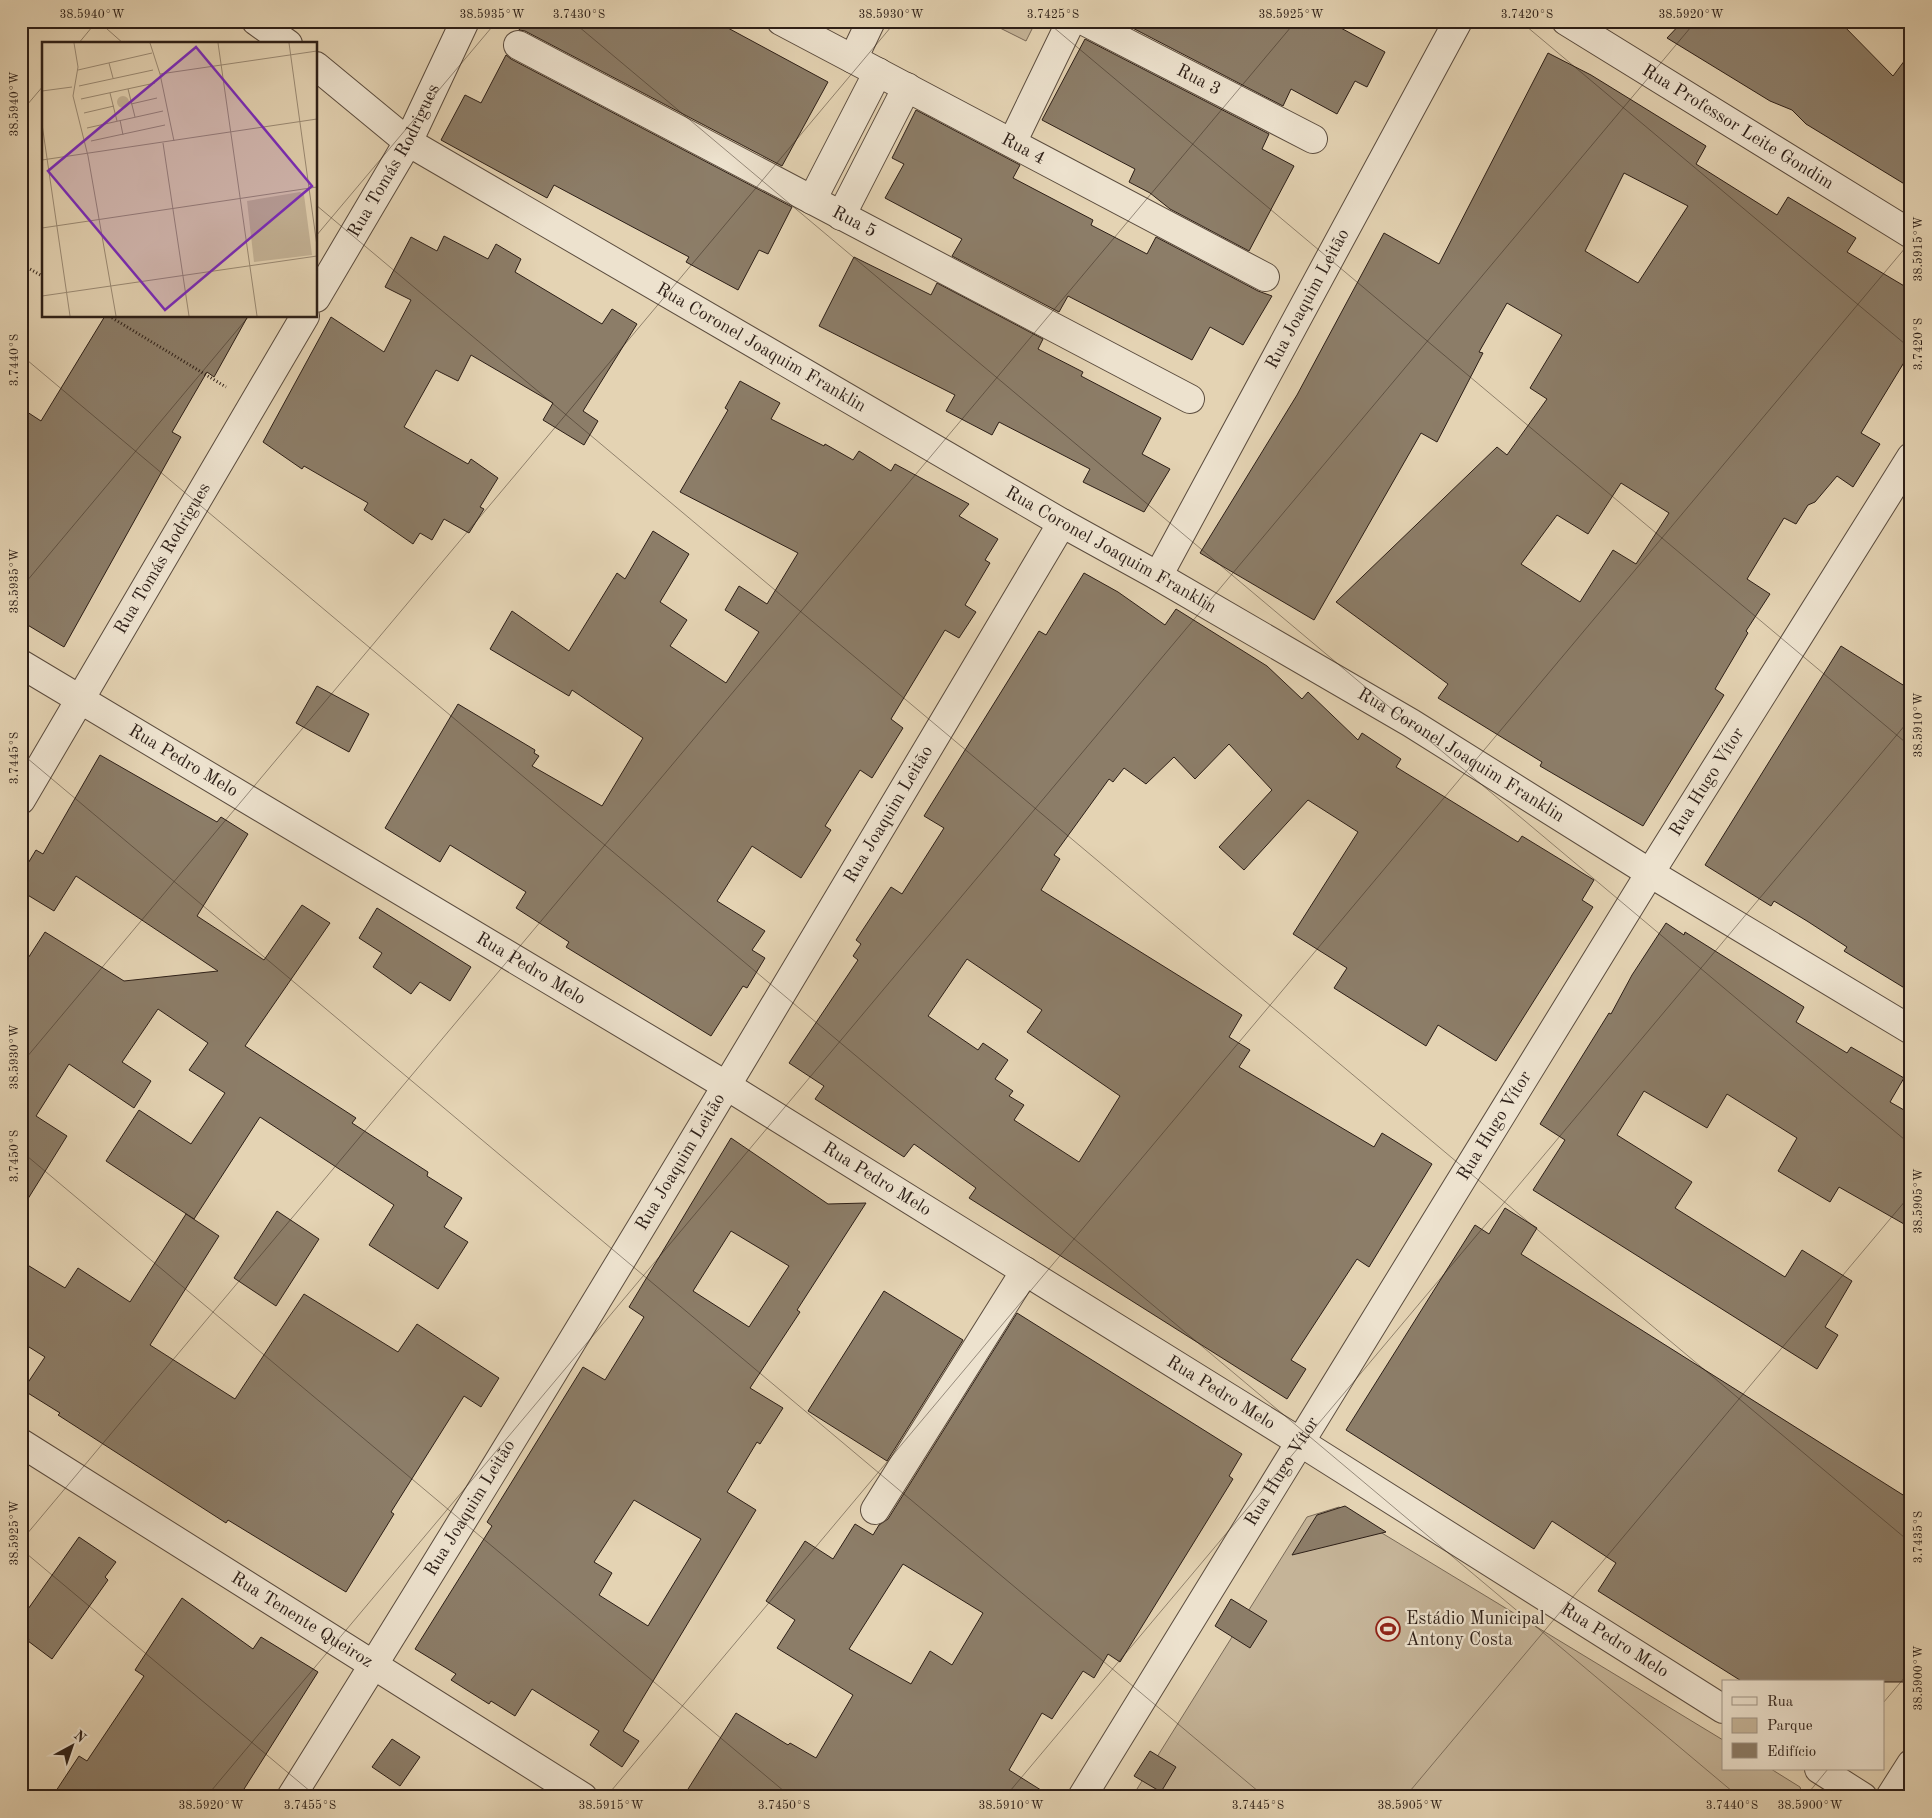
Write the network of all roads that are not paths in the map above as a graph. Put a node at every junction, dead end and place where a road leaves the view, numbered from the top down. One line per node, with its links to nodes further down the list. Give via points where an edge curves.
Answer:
1 (256, 21): 9 (street)
2 (465, 21): 16 (street, Rua Tomás Rodrigues)
3 (781, 21): 11 (street, Rua 4)
4 (871, 21): 11 (street)
5 (1071, 21): 17 (street)
6 (1084, 21): 15 (street, Rua 3)
7 (1458, 21): 27 (street, Rua Joaquim Leitão)
8 (1566, 21): 20 (street, Rua Professor Leite Gondim)
9 (285, 42)
10 (518, 45): 18 (street, Rua 5)
11 (853, 59): 13 (street, Rua 4)
12 (318, 68): 16 (street, Rua Coronel Joaquim Franklin)
13 (878, 72): 14 (street, Rua 4); 18 (street)
14 (906, 87): 17 (street, Rua 4); 19 (street)
15 (1313, 139)
16 (408, 142): 22 (street, Rua Tomás Rodrigues); 26 (street, Rua Coronel Joaquim Franklin)
17 (1012, 142): 21 (street, Rua 4)
18 (812, 200): 19 (street, Rua 5)
19 (841, 216): 24 (street, Rua 5)
20 (1911, 234)
21 (1265, 278)
22 (318, 295)
23 (304, 318): 29 (street, Rua Tomás Rodrigues)
24 (1190, 399)
25 (1911, 457): 31 (street, Rua Hugo Vítor)
26 (1062, 523): 27 (street, Rua Coronel Joaquim Franklin); 33 (street, Rua Joaquim Leitão)
27 (1158, 576): 31 (street, Rua Coronel Joaquim Franklin, via 1411,723)
28 (21, 664): 29 (street, Rua Pedro Melo)
29 (82, 700): 30 (street, Rua Tomás Rodrigues); 33 (street, Rua Pedro Melo)
30 (21, 800)
31 (1650, 873): 32 (street, Rua Coronel Joaquim Franklin); 35 (street, Rua Hugo Vítor)
32 (1911, 1030)
33 (727, 1086): 34 (street, Rua Pedro Melo); 38 (street, Rua Joaquim Leitão)
34 (1024, 1271): 35 (street, Rua Pedro Melo); 37 (street)
35 (1300, 1442): 39 (street, Rua Pedro Melo); 44 (street, Rua Hugo Vítor)
36 (21, 1443): 38 (street, Rua Tenente Queiroz)
37 (875, 1510)
38 (374, 1665): 42 (street, Rua Joaquim Leitão); 43 (street, Rua Tenente Queiroz)
39 (1722, 1708)
40 (1911, 1764): 46 (street)
41 (1821, 1770): 45 (street)
42 (291, 1797)
43 (583, 1797)
44 (1082, 1797)
45 (1863, 1797)
46 (1890, 1797)

